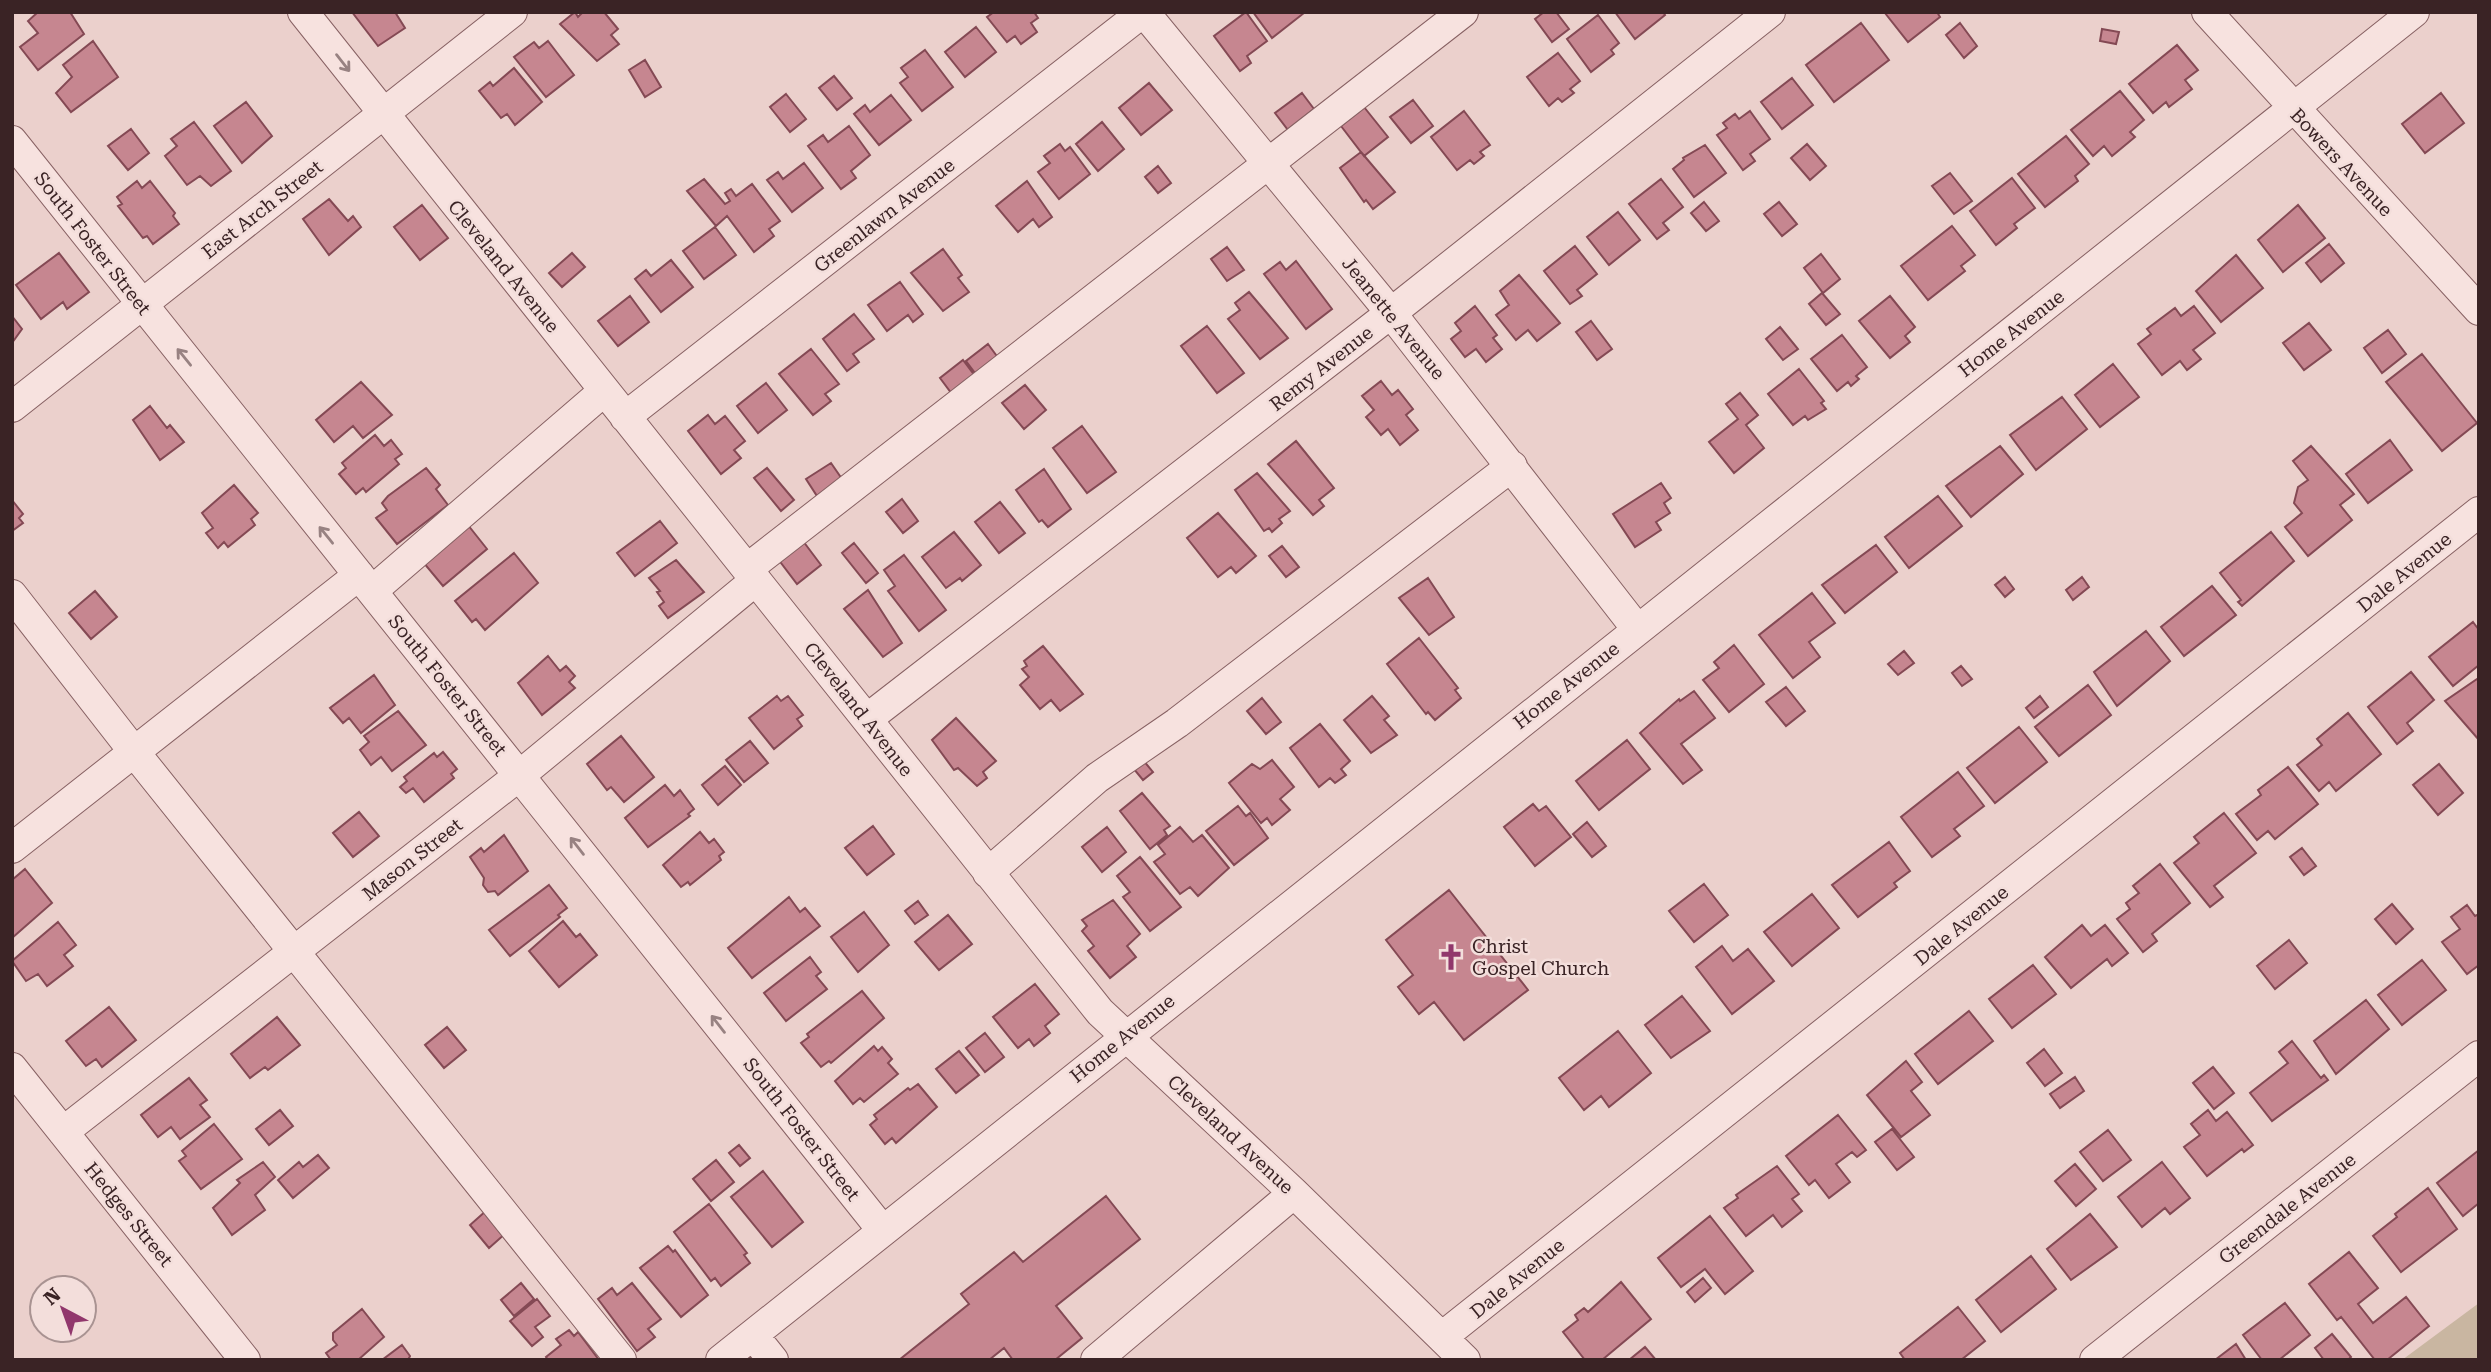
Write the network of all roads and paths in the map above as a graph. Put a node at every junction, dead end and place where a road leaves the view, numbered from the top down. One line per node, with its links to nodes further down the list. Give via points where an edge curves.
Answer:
1 (303, 12): 9 (street, Cleveland Avenue, one-way to 9)
2 (512, 12): 9 (street, East Arch Street)
3 (1143, 12): 11 (street, Jeanette Avenue); 17 (street, Greenlawn Avenue)
4 (1463, 12): 11 (street, Mason Street)
5 (1770, 12): 14 (street, Remy Avenue)
6 (2207, 12): 8 (street, Bowers Avenue)
7 (2414, 12): 8 (street, Home Avenue)
8 (2293, 108): 13 (street, Bowers Avenue); 23 (street, Home Avenue)
9 (383, 113): 12 (street, East Arch Street); 15 (street, Cleveland Avenue)
10 (12, 141): 12 (street, South Foster Street)
11 (1267, 162): 14 (street, Jeanette Avenue); 20 (street, Mason Street)
12 (142, 304): 16 (street, East Arch Street); 21 (street, South Foster Street, one-way to 12)
13 (2479, 310)
14 (1391, 313): 18 (street, Jeanette Avenue); 24 (street, Remy Avenue)
15 (604, 391): 17 (street, Cleveland Avenue); 21 (street)
16 (12, 407)
17 (625, 418): 20 (street, Cleveland Avenue)
18 (1512, 466): 23 (street, Jeanette Avenue); 28 (street, via 1177,723 1097,778)
19 (2479, 512): 37 (street, Dale Avenue)
20 (752, 575): 24 (street, Cleveland Avenue); 26 (street, Mason Street)
21 (365, 583): 25 (street); 26 (street, South Foster Street)
22 (12, 594): 25 (street)
23 (1637, 629): 30 (street, Home Avenue)
24 (867, 719): 28 (street, Cleveland Avenue)
25 (135, 753): 27 (street); 29 (street)
26 (520, 775): 29 (street, Mason Street); 35 (street, South Foster Street, one-way to 26)
27 (12, 848)
28 (988, 873): 30 (street, Cleveland Avenue, via 1100,1012)
29 (295, 951): 33 (street, Mason Street); 39 (street)
30 (1125, 1035): 34 (street, Cleveland Avenue); 35 (street, Home Avenue)
31 (2479, 1056): 44 (street, Greendale Avenue)
32 (12, 1068): 33 (street, Hedges Street)
33 (63, 1132): 38 (street, Hedges Street)
34 (1294, 1193): 37 (street, Cleveland Avenue); 42 (street)
35 (883, 1231): 36 (street, Home Avenue)
36 (753, 1335): 40 (street, Home Avenue); 41 (street)
37 (1442, 1338): 43 (street, Cleveland Avenue)
38 (245, 1360)
39 (621, 1360)
40 (720, 1360)
41 (773, 1360)
42 (1096, 1360)
43 (1465, 1360)
44 (2095, 1360)

